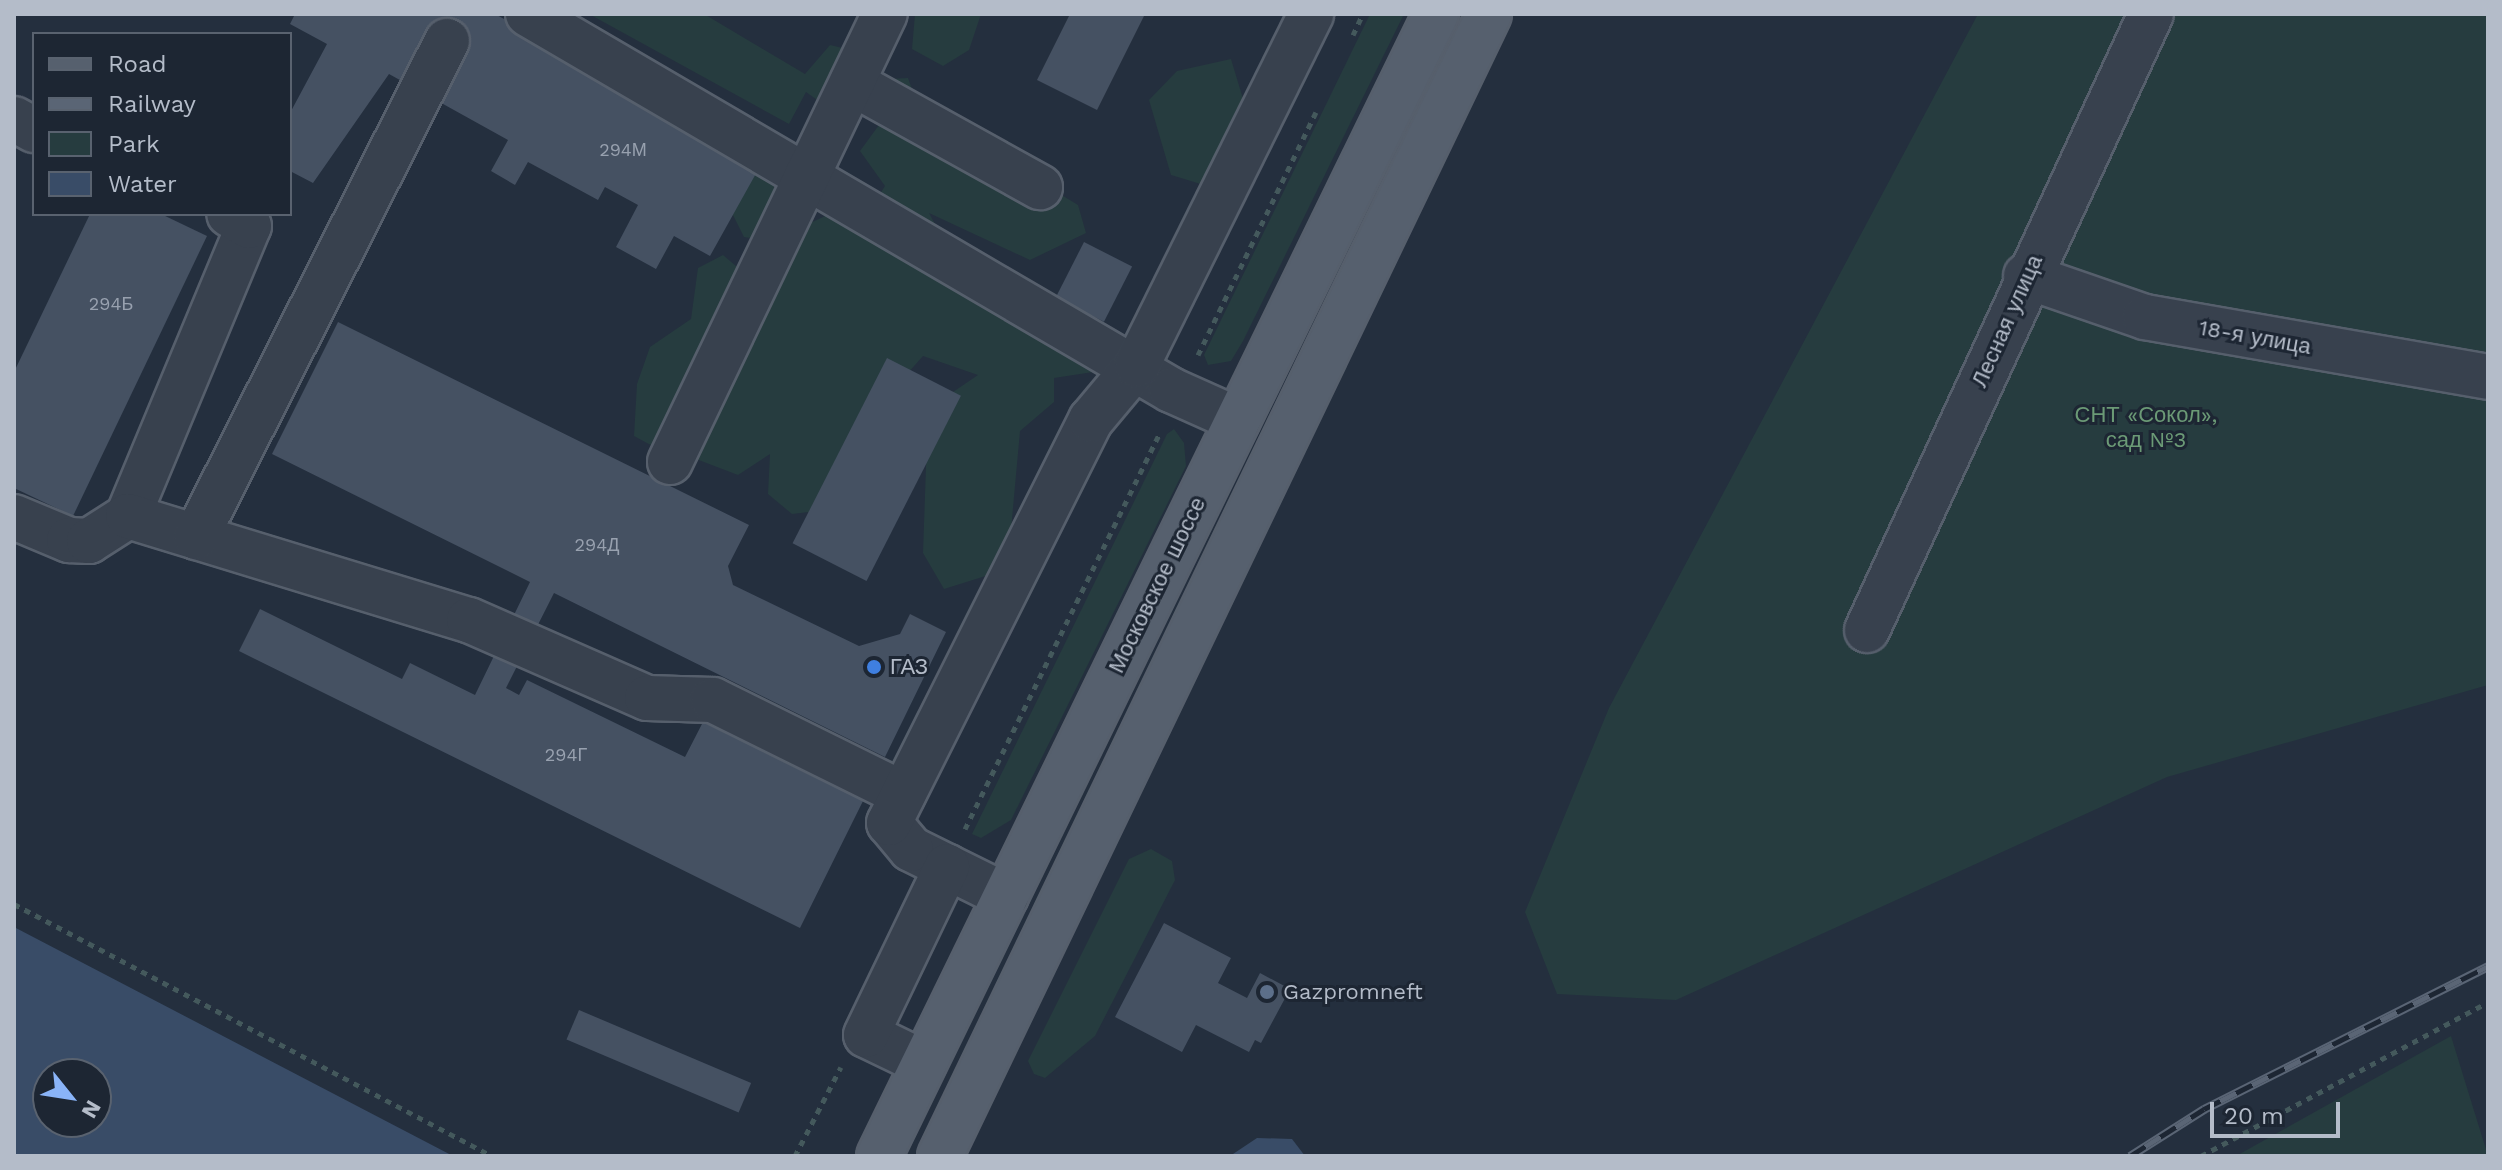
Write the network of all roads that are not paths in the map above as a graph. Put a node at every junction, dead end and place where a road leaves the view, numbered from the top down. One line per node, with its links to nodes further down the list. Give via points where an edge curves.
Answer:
1 (528, 14): 11 (street)
2 (885, 14): 8 (street)
3 (1311, 14): 15 (street)
4 (1436, 14): 17 (main road, Московское шоссе)
5 (1489, 14): 28 (main road)
6 (2151, 14): 14 (street, Лесная улица)
7 (447, 41): 21 (street)
8 (852, 83): 11 (street); 12 (street)
9 (14, 119): 10 (street)
10 (32, 129)
11 (808, 176): 15 (street); 18 (street)
12 (1040, 187)
13 (232, 216): 19 (street, via 249,226)
14 (2026, 276): 16 (street, 18-я улица, via 2145,317); 22 (street, Лесная улица)
15 (1137, 365): 17 (street, via 1179,393); 23 (street, via 1091,420)
16 (2488, 377)
17 (1238, 420): 25 (main road, Московское шоссе)
18 (670, 462)
19 (128, 516): 20 (street, via 89,541 69,540); 21 (street)
20 (14, 517)
21 (196, 537): 23 (street, via 469,620 647,698 713,700)
22 (1867, 630)
23 (903, 794): 24 (street, via 889,823 911,849)
24 (947, 867): 25 (street); 26 (street, via 866,1035)
25 (1006, 896): 26 (main road, Московское шоссе)
26 (924, 1063): 27 (main road, Московское шоссе)
27 (879, 1156)
28 (940, 1156)

